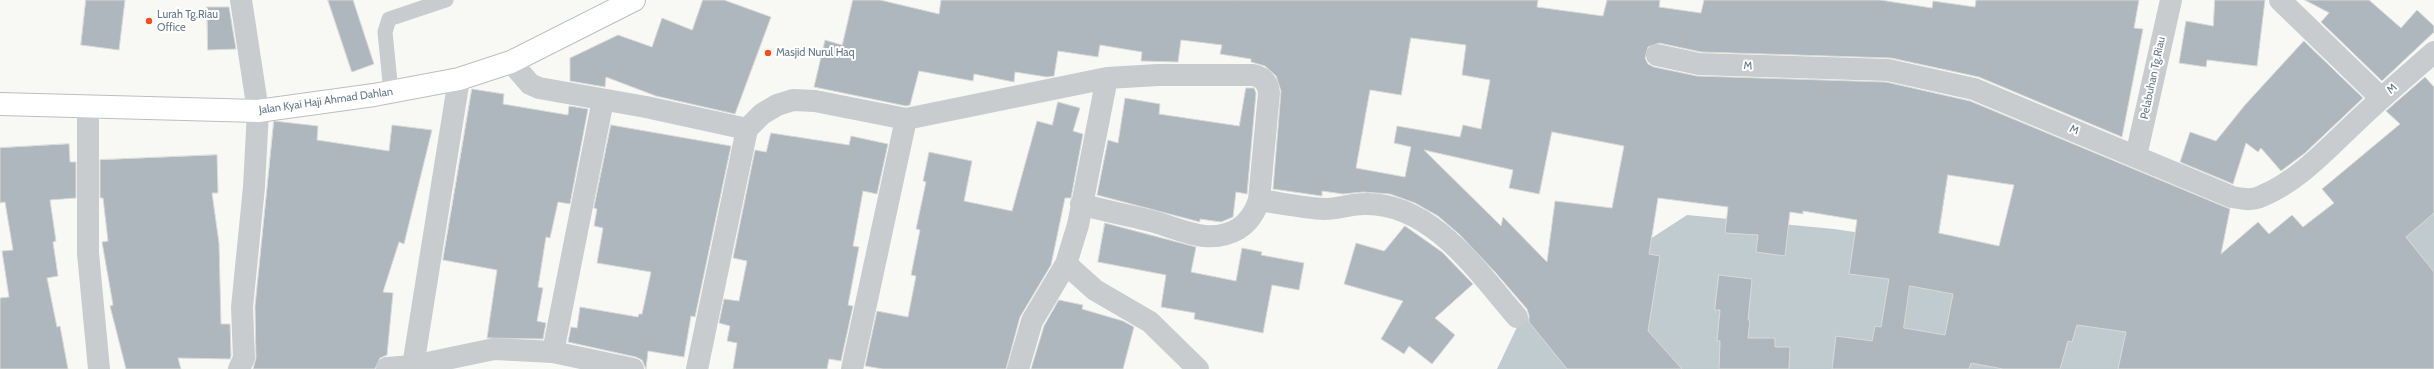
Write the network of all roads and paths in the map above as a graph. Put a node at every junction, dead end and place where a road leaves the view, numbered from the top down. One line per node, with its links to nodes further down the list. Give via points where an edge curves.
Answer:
1 (242, 0): 16 (street)
2 (446, 0): 11 (lane, via 389,19 385,32)
3 (634, 0): 8 (main road, Jalan Kyai Haji Ahmad Dahlan)
4 (2171, 0): 19 (street, Pelabuhan Tg.Riau)
5 (2280, 0): 12 (street)
6 (2434, 52): 12 (street, M)
7 (1658, 55): 19 (street, M, via 1698,64 1888,70 1942,80 1974,89)
8 (511, 62): 10 (main road, Jalan Kyai Haji Ahmad Dahlan); 13 (street, via 530,84 539,88)
9 (1107, 78): 17 (street); 20 (street, via 1158,75 1260,77 1268,85 1269,93); 21 (street)
10 (459, 80): 11 (main road, Jalan Kyai Haji Ahmad Dahlan); 25 (street)
11 (391, 92): 16 (main road, Jalan Kyai Haji Ahmad Dahlan)
12 (2380, 98): 19 (street, M, via 2307,168 2281,187 2248,200 2232,197)
13 (603, 100): 18 (street); 24 (street)
14 (0, 104): 15 (main road, Jalan Kyai Haji Ahmad Dahlan)
15 (88, 108): 16 (main road, Jalan Kyai Haji Ahmad Dahlan); 27 (street, via 88,253)
16 (258, 111): 28 (street, via 254,187 242,307 244,358)
17 (906, 120): 18 (street, via 815,101 793,100 777,105 762,114); 31 (street)
18 (747, 129): 30 (street)
19 (2136, 156)
20 (1259, 200): 21 (street, via 1256,210 1246,224 1226,235 1214,237 1192,235 1148,220); 23 (street, via 1326,209 1365,204 1404,210 1418,216 1436,229)
21 (1081, 204): 22 (street, via 1078,226)
22 (1066, 264): 32 (street, via 1032,321); 33 (street, via 1095,290 1150,322)
23 (1517, 317)
24 (553, 352): 25 (street, via 494,349); 29 (street)
25 (414, 366): 26 (street)
26 (387, 368)
27 (99, 369)
28 (239, 369)
29 (633, 369)
30 (697, 369)
31 (852, 369)
32 (1018, 369)
33 (1198, 369)

